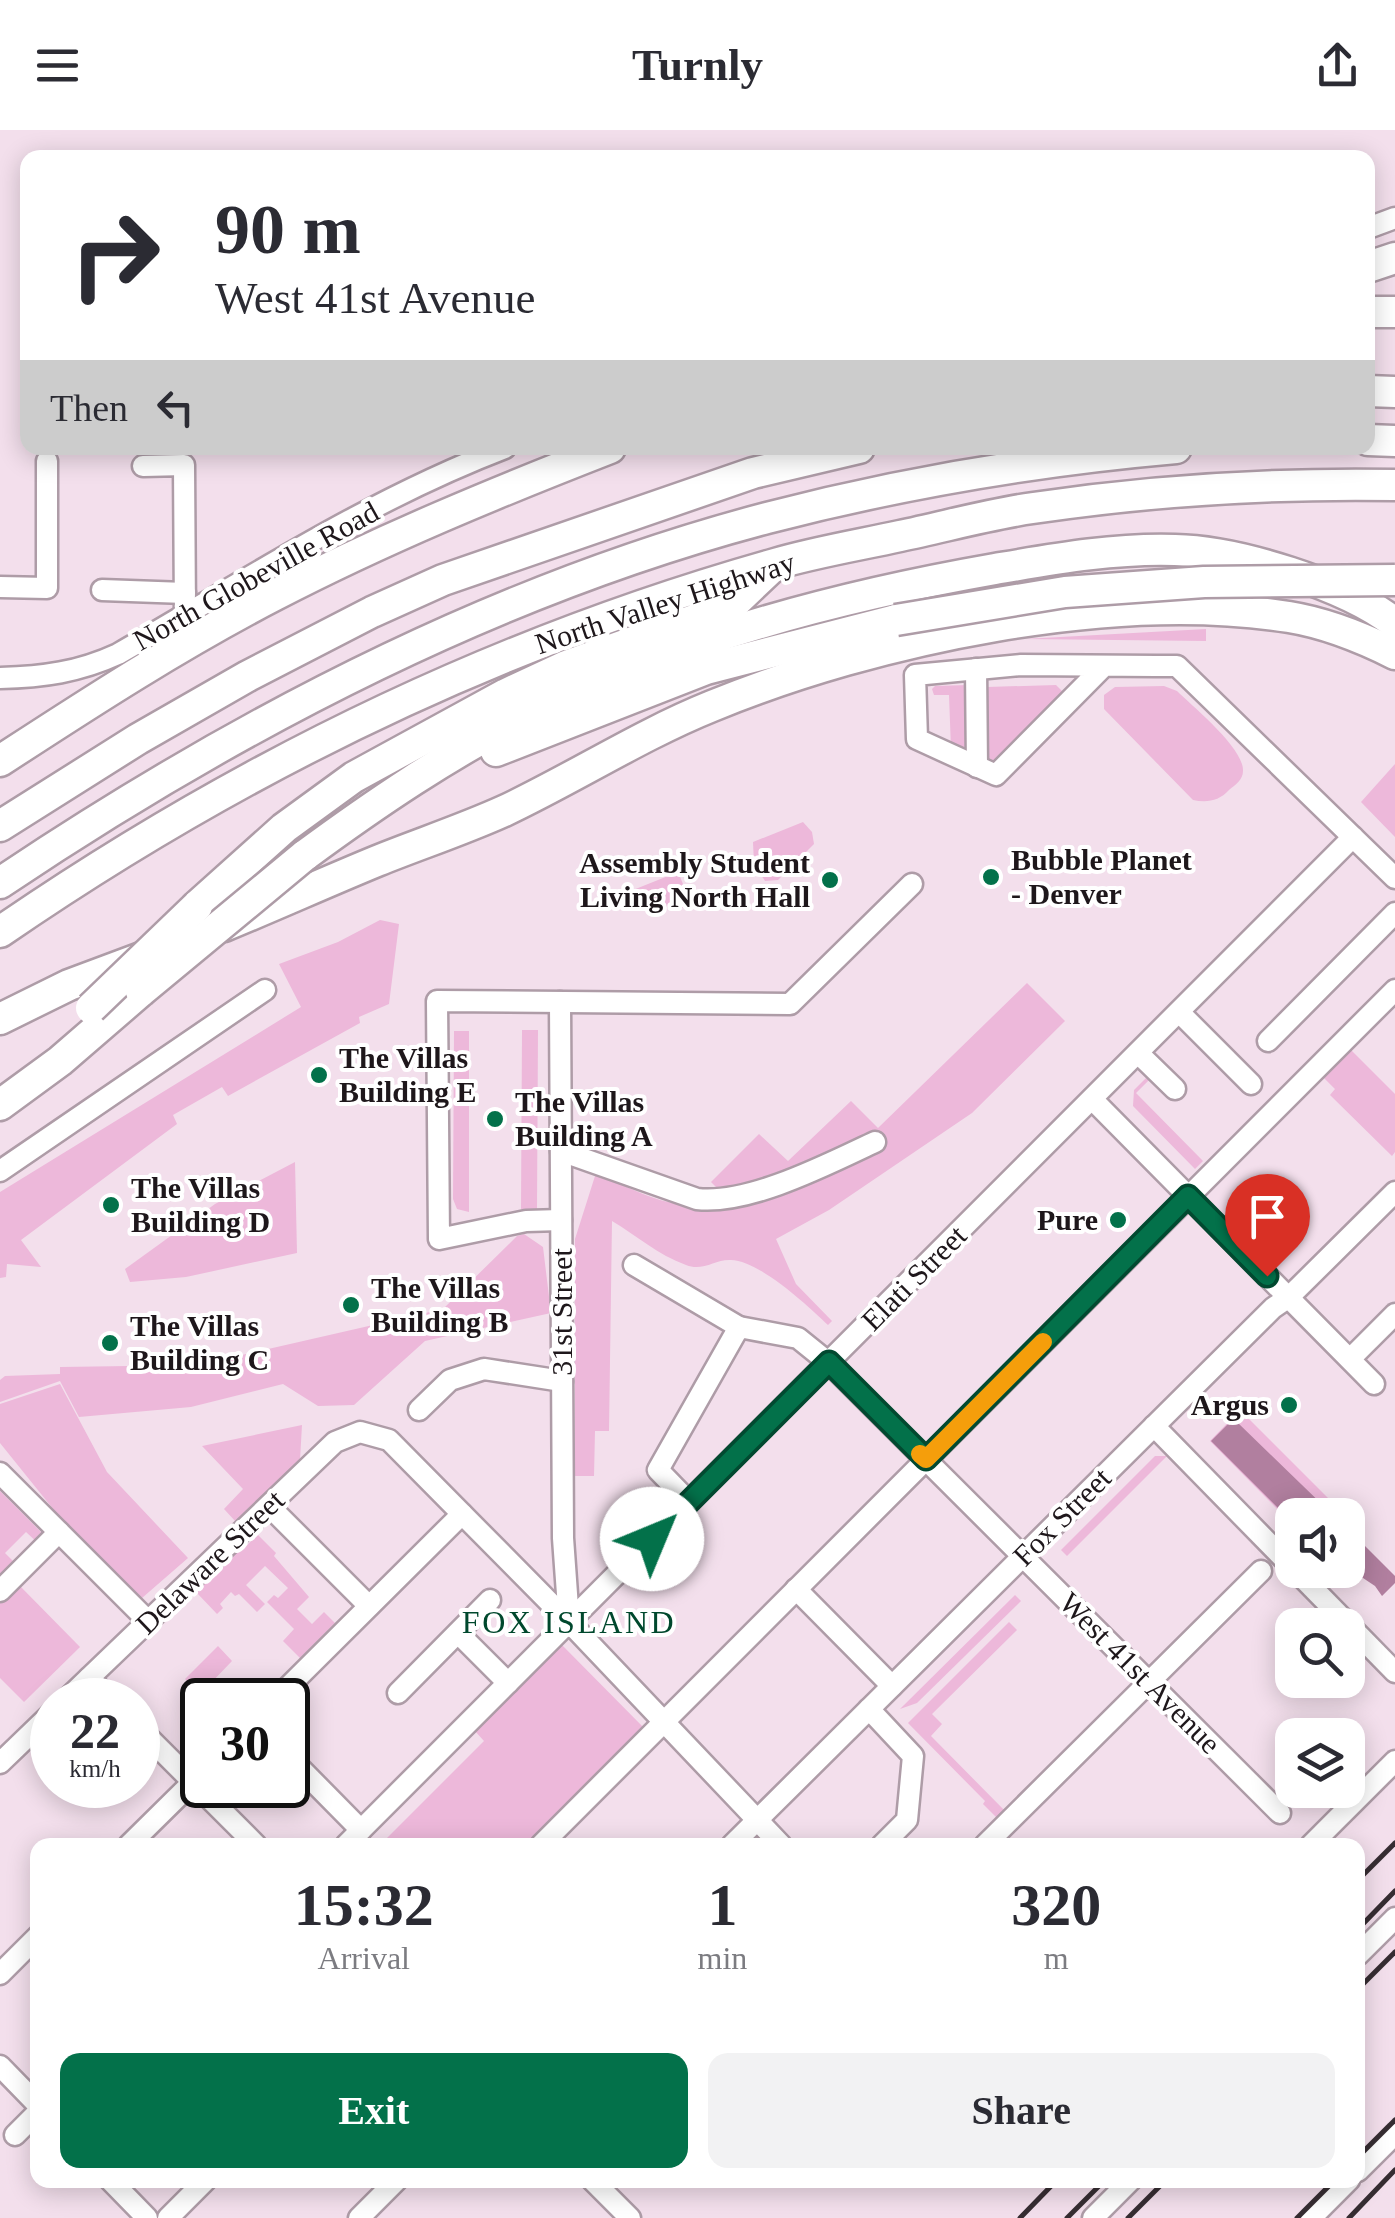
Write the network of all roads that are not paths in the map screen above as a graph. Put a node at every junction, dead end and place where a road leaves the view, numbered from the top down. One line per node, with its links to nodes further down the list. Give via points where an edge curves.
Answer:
1 (489, 455): 15 (street, North Globeville Road, via 365,513)
2 (593, 455): 22 (highway, via 274,596)
3 (775, 455): 8 (highway)
4 (829, 455): 8 (highway)
5 (1113, 455): 29 (highway, via 848,498 691,540 541,593 267,722)
6 (47, 461): 12 (street, via 47,588)
7 (143, 466): 14 (street, via 184,465)
8 (753, 473): 24 (highway, via 443,580 372,612 138,739)
9 (1395, 485): 10 (highway, North Valley Highway, via 1307,484 1029,508)
10 (776, 564): 32 (highway, North Valley Highway, via 556,636 355,724 140,840); 42 (highway, bridge, via 730,608 566,666 354,777 273,837)
11 (1395, 580): 18 (highway, bridge, via 1064,592 896,620)
12 (0, 587)
13 (102, 590): 14 (street)
14 (185, 593): 15 (street)
15 (185, 616): 21 (street, North Globeville Road, via 85,669)
16 (1395, 623): 25 (highway, via 1356,598 1210,553 1096,554 936,580 745,629 576,691 430,768)
17 (1395, 654): 27 (highway, via 1320,624 1201,610 1054,619 908,644 709,707 501,813)
18 (758, 657): 25 (highway, via 706,668 559,724 445,774); 27 (highway)
19 (1104, 666): 20 (street); 23 (street, via 996,775); 26 (street, via 1176,666)
20 (976, 669): 23 (street); 23 (street, via 915,675 918,740)
21 (0, 678)
22 (0, 761)
23 (977, 766)
24 (0, 826)
25 (330, 837): 44 (highway, bridge)
26 (1354, 837): 28 (street); 36 (street, Elati Street)
27 (376, 862): 37 (highway)
28 (1395, 878)
29 (0, 883)
30 (912, 884): 35 (street, via 790,1004)
31 (1395, 914): 38 (street)
32 (0, 932)
33 (264, 990): 47 (street)
34 (1395, 990): 48 (street)
35 (560, 1002): 46 (street, 31st Street); 50 (street, via 437,1001 440,1239)
36 (1179, 1012): 39 (street, Elati Street); 40 (street)
37 (0, 1019)
38 (1268, 1041)
39 (1138, 1053): 41 (street); 43 (street, Elati Street)
40 (1252, 1084)
41 (1174, 1089)
42 (0, 1090)
43 (1092, 1099): 48 (street); 56 (street, Elati Street)
44 (0, 1105)
45 (875, 1142): 46 (street, via 799,1178 712,1200)
46 (561, 1151): 50 (street, 31st Street)
47 (0, 1171)
48 (1188, 1196): 52 (street); 61 (street)
49 (1391, 1205): 52 (street, Fox Street)
50 (561, 1220): 57 (street, 31st Street)
51 (634, 1265): 54 (street)
52 (1289, 1297): 55 (street); 60 (street, Fox Street)
53 (1395, 1314): 55 (street)
54 (738, 1327): 56 (street, West 41st Avenue, via 798,1338); 63 (street, via 658,1470)
55 (1350, 1359): 58 (street)
56 (829, 1362): 61 (street, West 41st Avenue); 63 (street, Elati Street)
57 (562, 1381): 59 (street, via 484,1369 450,1380); 76 (street, 31st Street)
58 (1374, 1384)
59 (420, 1410)
60 (1154, 1426): 67 (street); 68 (street, Fox Street)
61 (926, 1459): 68 (street, West 41st Avenue); 71 (street)
62 (0, 1472): 66 (street)
63 (689, 1502): 76 (street, Elati Street)
64 (268, 1506): 65 (street, Delaware Street, via 335,1442 360,1432 388,1440); 74 (street); 75 (street, Delaware Street)
65 (462, 1514): 74 (street); 76 (street)
66 (59, 1532): 72 (street); 75 (street)
67 (1275, 1550)
68 (1023, 1556): 81 (street, West 41st Avenue); 83 (street, Fox Street)
69 (1261, 1571): 81 (street)
70 (1313, 1588): 78 (street)
71 (796, 1589): 83 (street); 86 (street)
72 (0, 1592)
73 (490, 1600): 77 (street)
74 (369, 1606): 80 (street)
75 (148, 1622): 79 (street, Delaware Street)
76 (569, 1622): 82 (street, Elati Street); 86 (street)
77 (458, 1633): 82 (street); 84 (street)
78 (1395, 1672)
79 (89, 1678)
80 (297, 1678)
81 (1149, 1682): 95 (street, West 41st Avenue); 104 (street)
82 (508, 1683): 99 (street, Elati Street)
83 (892, 1686): 85 (street, Fox Street)
84 (398, 1693)
85 (869, 1709): 96 (street, Fox Street); 103 (street, via 914,1756 908,1820)
86 (664, 1722): 96 (street); 100 (street)
87 (30, 1735): 91 (street)
88 (160, 1745): 90 (street)
89 (1395, 1760): 105 (street)
90 (180, 1762)
91 (0, 1764)
92 (310, 1783): 99 (street)
93 (180, 1795): 97 (street)
94 (224, 1808): 98 (street)
95 (1280, 1814)
96 (757, 1820): 101 (street, Fox Street); 102 (street)
97 (137, 1838)
98 (250, 1838)
99 (353, 1838)
100 (547, 1838)
101 (739, 1838)
102 (774, 1838)
103 (889, 1838)
104 (993, 1838)
105 (1318, 1838)
106 (1395, 1918): 108 (street)
107 (30, 1944): 109 (street)
108 (1365, 1948)
109 (0, 1974)
110 (0, 2066): 111 (street)
111 (30, 2099)
112 (30, 2117): 114 (street)
113 (1395, 2134): 115 (street)
114 (15, 2135)
115 (1365, 2165)
116 (118, 2188): 122 (street)
117 (198, 2188): 123 (street)
118 (388, 2188): 124 (street)
119 (600, 2188): 125 (street)
120 (1123, 2188): 126 (street)
121 (1341, 2188): 127 (street)
122 (147, 2218)
123 (168, 2218)
124 (359, 2218)
125 (630, 2218)
126 (1093, 2218)
127 (1311, 2218)

